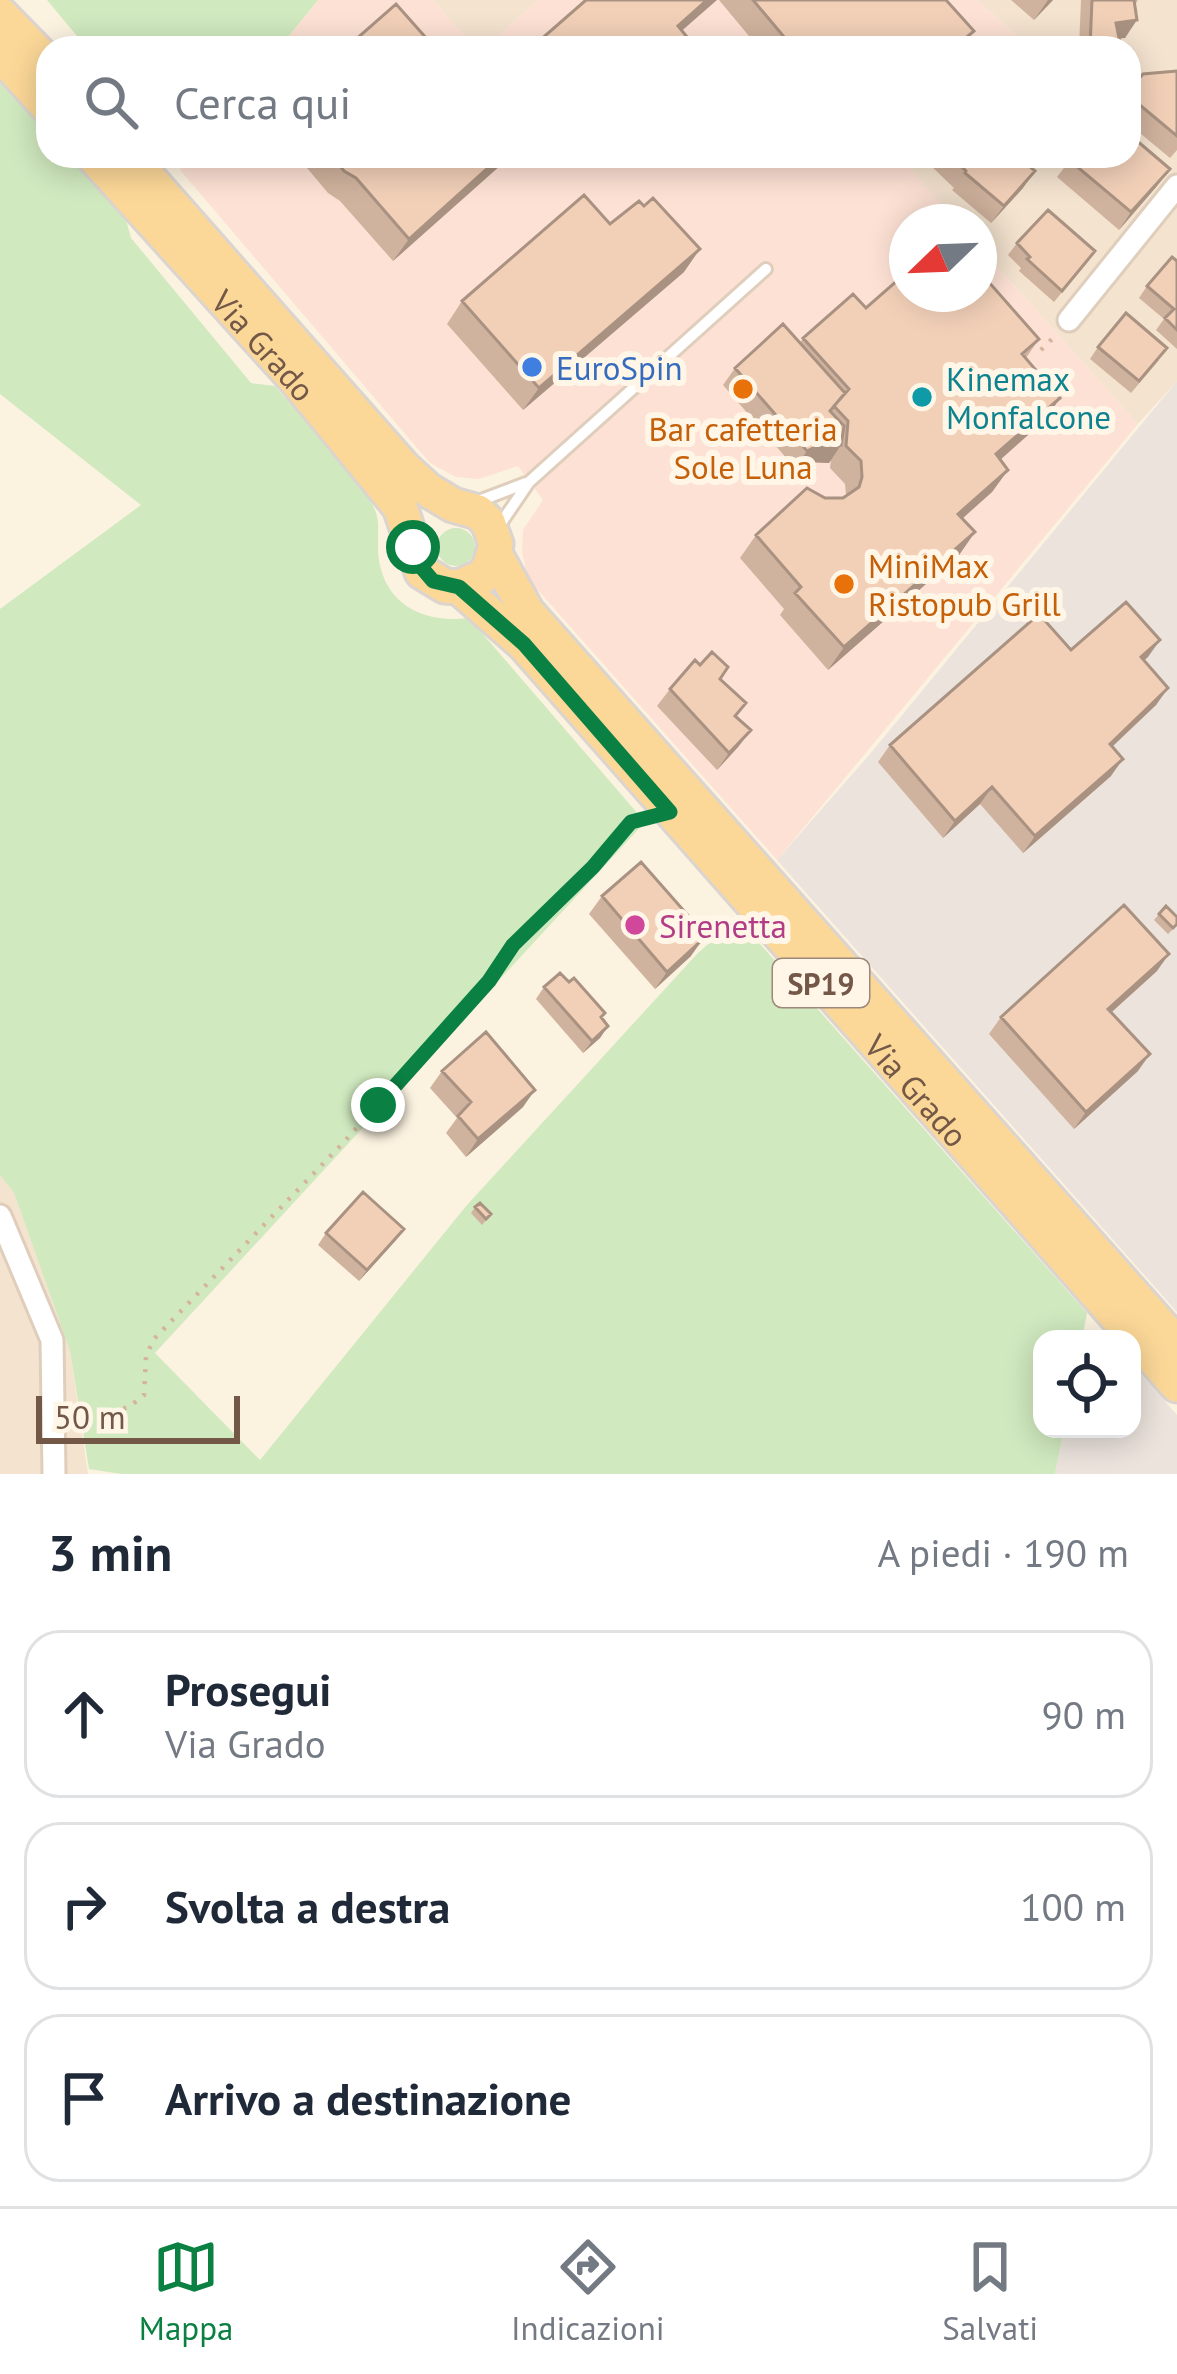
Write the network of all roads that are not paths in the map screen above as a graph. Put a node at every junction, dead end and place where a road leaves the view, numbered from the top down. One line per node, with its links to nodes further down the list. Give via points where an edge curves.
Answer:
1 (0, 14): 2 (main road)
2 (36, 52)
3 (0, 54): 4 (main road)
4 (36, 94)
5 (104, 168): 13 (main road, Via Grado / SP19, via 400,507)
6 (140, 168): 11 (main road, Via Grado / SP19, via 403,467)
7 (1177, 186): 9 (street)
8 (766, 269): 10 (lane)
9 (1069, 320)
10 (529, 482): 11 (lane); 12 (lane)
11 (459, 505): 12 (main road, Via Grado / SP19, via 478,512); 13 (main road, via 429,513)
12 (494, 544): 14 (main road, via 482,577); 16 (main road, Via Grado / SP19, via 527,612)
13 (413, 547): 14 (main road, Via Grado / SP19, via 433,581)
14 (459, 587): 17 (main road, Via Grado / SP19, via 524,644)
15 (0, 1216): 18 (street, via 52,1340)
16 (1177, 1344)
17 (1177, 1385)
18 (54, 1474)

